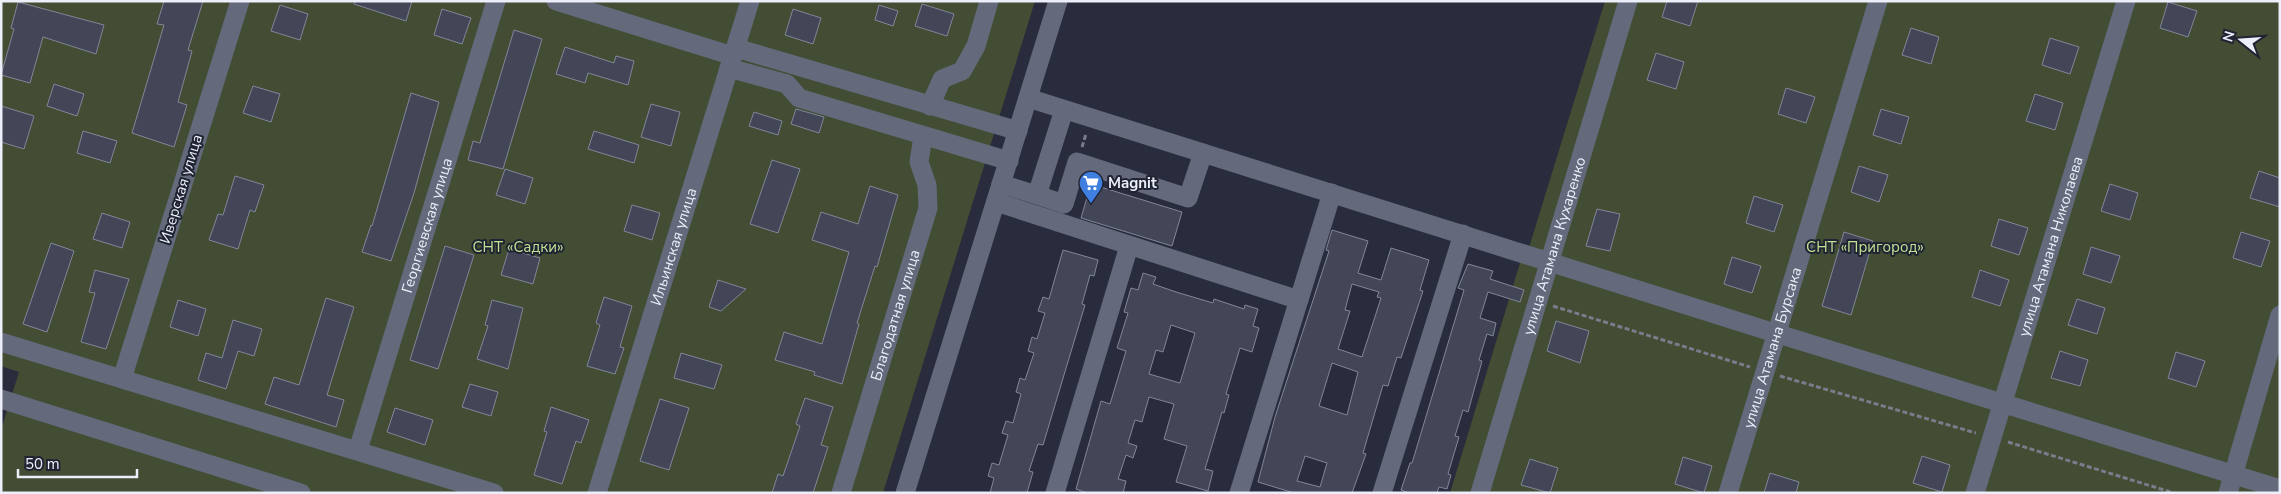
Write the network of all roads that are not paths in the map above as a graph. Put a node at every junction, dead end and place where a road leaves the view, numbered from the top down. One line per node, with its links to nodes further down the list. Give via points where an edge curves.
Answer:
1 (240, 1): 29 (street, Иверская улица)
2 (496, 1): 32 (street, Георгиевская улица)
3 (556, 1): 10 (street)
4 (750, 1): 10 (street, Ильинская улица)
5 (989, 1): 12 (street, via 976,46 962,71 942,79)
6 (1058, 1): 11 (street)
7 (1628, 1): 24 (street, улица Атамана Кухаренко)
8 (1878, 1): 27 (street, улица Атамана Бурсака)
9 (2126, 1): 31 (street, улица Атамана Николаева)
10 (733, 57): 12 (street); 15 (street, via 787,84 799,98); 37 (street, Ильинская улица)
11 (1028, 98): 13 (street); 14 (street)
12 (930, 106): 14 (street)
13 (1064, 110): 16 (street); 20 (street)
14 (1018, 131): 17 (street)
15 (923, 136): 17 (street); 38 (street, Благодатная улица, via 919,162 927,185 928,208)
16 (1203, 153): 19 (street); 20 (street, via 1188,198 1077,162 1064,204)
17 (1008, 161): 18 (street)
18 (1002, 184): 20 (street); 21 (street)
19 (1332, 193): 22 (street); 25 (street)
20 (1037, 195)
21 (996, 202): 23 (street); 39 (street)
22 (1463, 234): 24 (street); 42 (street)
23 (1129, 246): 25 (street); 40 (street)
24 (1550, 261): 27 (street); 43 (street, улица Атамана Кухаренко)
25 (1299, 300): 41 (street)
26 (2280, 315): 33 (street)
27 (1775, 333): 31 (street); 44 (street, улица Атамана Бурсака)
28 (1, 342): 29 (street)
29 (122, 378): 32 (street)
30 (1, 399): 35 (street)
31 (2001, 402): 33 (street); 45 (street, улица Атамана Николаева)
32 (358, 450): 36 (street)
33 (2230, 484): 34 (street)
34 (2280, 489)
35 (301, 493)
36 (494, 493)
37 (597, 493)
38 (841, 493)
39 (905, 493)
40 (1055, 493)
41 (1238, 493)
42 (1382, 493)
43 (1480, 493)
44 (1728, 493)
45 (1975, 493)

